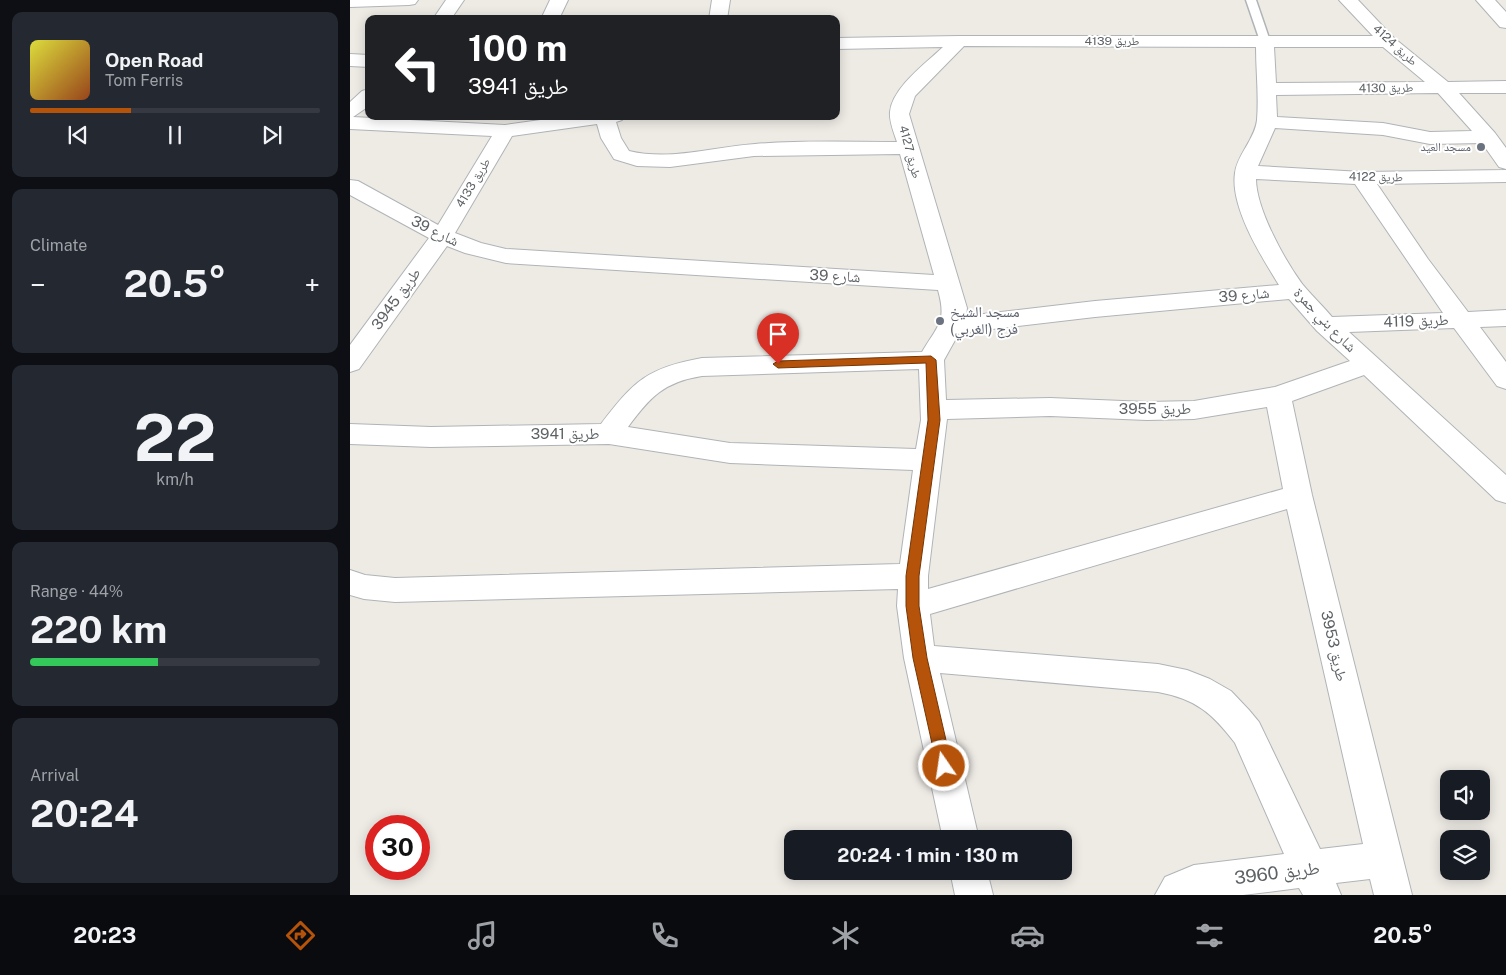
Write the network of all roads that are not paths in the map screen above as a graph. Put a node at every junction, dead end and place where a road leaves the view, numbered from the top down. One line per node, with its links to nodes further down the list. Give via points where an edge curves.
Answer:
1 (409, 0): 8 (street)
2 (455, 0): 9 (street)
3 (559, 0): 10 (street)
4 (721, 0): 11 (street)
5 (1251, 0): 14 (lane)
6 (1348, 0): 15 (street, طريق 4124)
7 (1485, 0): 12 (street)
8 (350, 2)
9 (445, 15)
10 (552, 15)
11 (719, 15)
12 (1506, 23)
13 (959, 41): 14 (street, طريق 4139); 16 (street, طريق 4139); 31 (street, طريق 4127, via 913,86 901,104 899,114)
14 (1265, 41): 15 (street, طريق 4139); 21 (street, شارع بني جمرة)
15 (1388, 42): 20 (street, طريق 4124)
16 (840, 44)
17 (350, 60): 18 (street)
18 (365, 61)
19 (1506, 87): 20 (street, طريق 4130)
20 (1444, 88): 21 (street, طريق 4130); 30 (street, طريق 4124)
21 (1266, 90): 27 (street, شارع بني جمرة)
22 (365, 99): 23 (street)
23 (350, 112)
24 (564, 120): 29 (street)
25 (610, 120): 31 (street, via 611,138 620,154 634,159 681,160 753,150)
26 (442, 122): 28 (street); 29 (street)
27 (1267, 122): 30 (street, via 1383,128 1430,138); 33 (street, شارع بني جمرة)
28 (350, 123)
29 (505, 131): 37 (street, طريق 4133)
30 (1488, 137): 32 (street, طريق 4124)
31 (908, 148): 38 (street, طريق 4127)
32 (1506, 163)
33 (1245, 172): 35 (street, طريق 4122); 39 (street, شارع بني جمرة, via 1251,210 1275,260)
34 (1506, 176): 35 (street, طريق 4122)
35 (1362, 178): 41 (street)
36 (350, 186): 37 (street, شارع 39)
37 (442, 236): 38 (street, شارع 39, via 506,256); 45 (street, طريق 3945)
38 (947, 283): 43 (street, via 955,308)
39 (1295, 291): 42 (street, شارع بني جمرة); 43 (street, شارع 39)
40 (1506, 318): 41 (street, طريق 4119)
41 (1461, 320): 42 (street, طريق 4119); 47 (street)
42 (1326, 325): 46 (street, شارع بني جمرة)
43 (952, 326): 44 (street)
44 (931, 360): 49 (street); 51 (street, طريق 3941, via 680,370 659,377 643,389)
45 (350, 363)
46 (1369, 364): 48 (street, طريق 3955); 53 (street, شارع بني جمرة)
47 (1506, 380)
48 (1278, 396): 49 (street, طريق 3955, via 1194,410 1050,407); 54 (street, طريق 3953)
49 (934, 410): 52 (street)
50 (350, 434): 51 (street, طريق 3941, via 432,437)
51 (609, 434): 52 (street, via 730,453)
52 (928, 460): 55 (street)
53 (1506, 492)
54 (1298, 495): 57 (street); 60 (street, طريق 3953)
55 (913, 576): 56 (street, via 395,590); 57 (street)
56 (350, 582)
57 (913, 606): 58 (street)
58 (920, 658): 59 (street); 62 (street, via 1158,678 1184,682 1210,694 1231,711 1247,733)
59 (959, 830)
60 (1384, 859): 62 (street, طريق 3960); 65 (street, طريق 3953)
61 (970, 880): 63 (street)
62 (1316, 882): 64 (street, طريق 3960, via 1194,884)
63 (974, 895)
64 (1174, 895)
65 (1393, 895)

